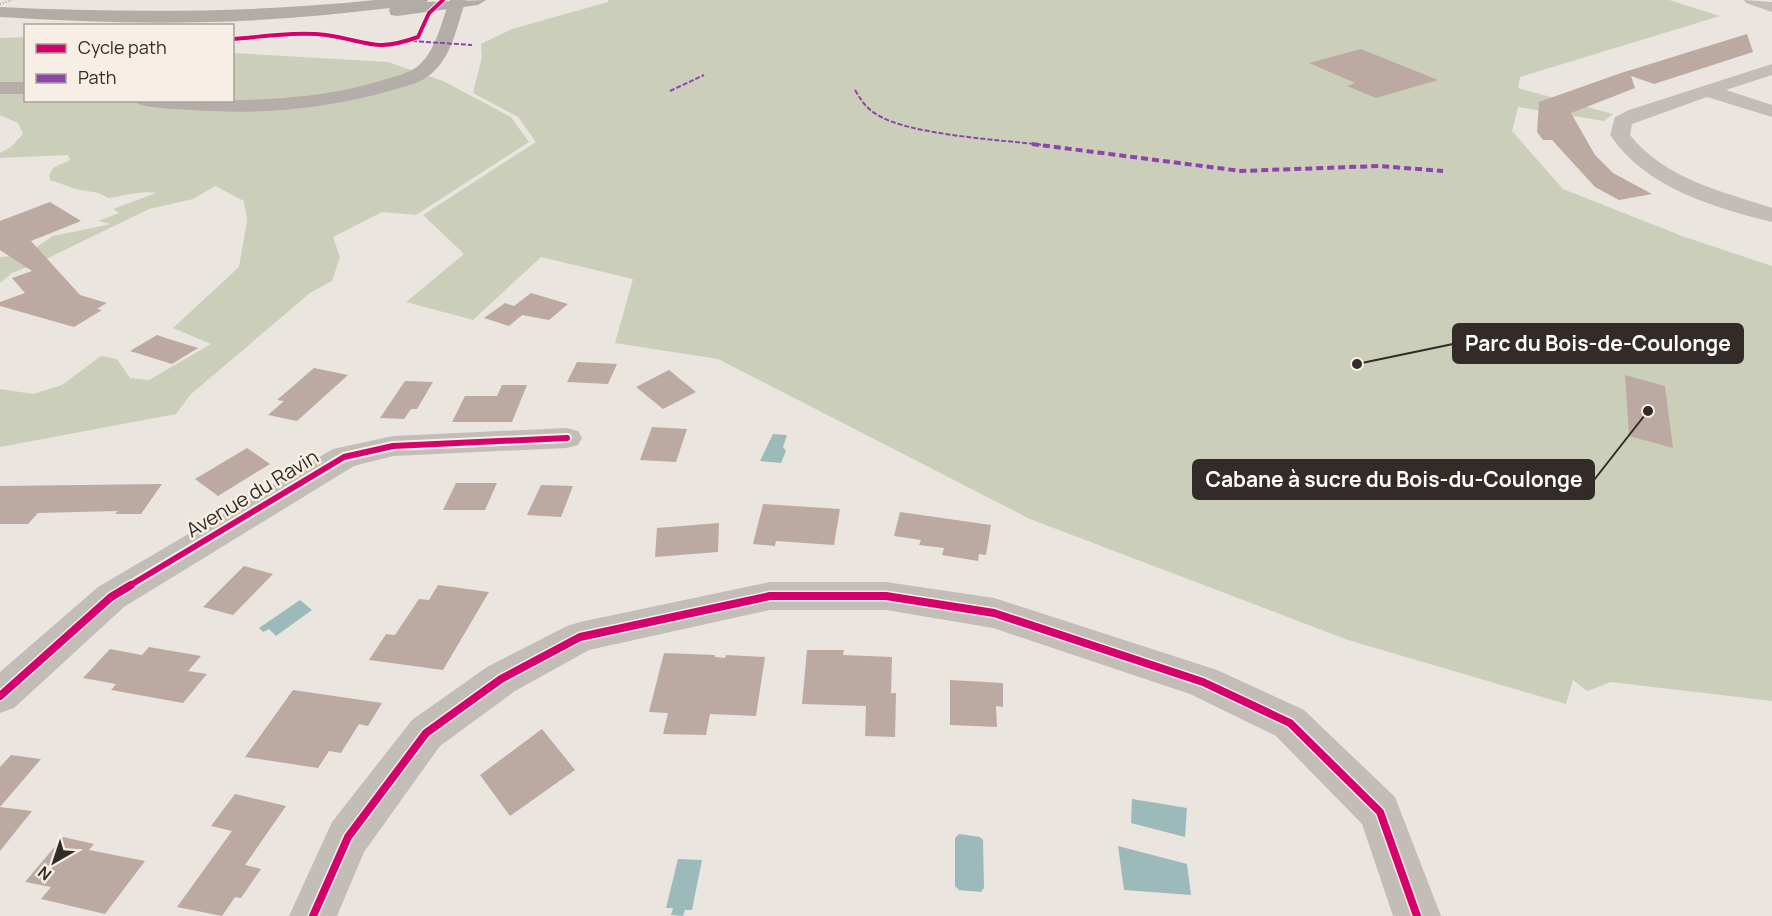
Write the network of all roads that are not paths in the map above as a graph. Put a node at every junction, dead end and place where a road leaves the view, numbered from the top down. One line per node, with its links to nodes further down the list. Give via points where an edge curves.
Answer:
1 (420, 0): 6 (main road, via 236,16 141,18)
2 (478, 0): 4 (main road)
3 (1752, 0): 5 (street)
4 (457, 2): 9 (main road); 14 (street, via 437,56 413,77 334,100 275,106)
5 (1772, 7)
6 (9, 12)
7 (0, 22): 8 (main road)
8 (32, 24)
9 (234, 26)
10 (1772, 69): 13 (street)
11 (0, 88): 12 (street)
12 (24, 88)
13 (1708, 91): 15 (street); 16 (street, via 1636,114 1622,121 1620,135 1643,162 1671,178)
14 (160, 102)
15 (1772, 111)
16 (1772, 215)
17 (567, 438): 18 (street, Avenue du Ravin, via 393,446 344,457 111,597)
18 (0, 696)
19 (313, 916): 20 (street, via 348,837 426,733 501,679 580,638 770,596 886,596 994,613 1203,682 1290,723 1380,812)
20 (1417, 916)

